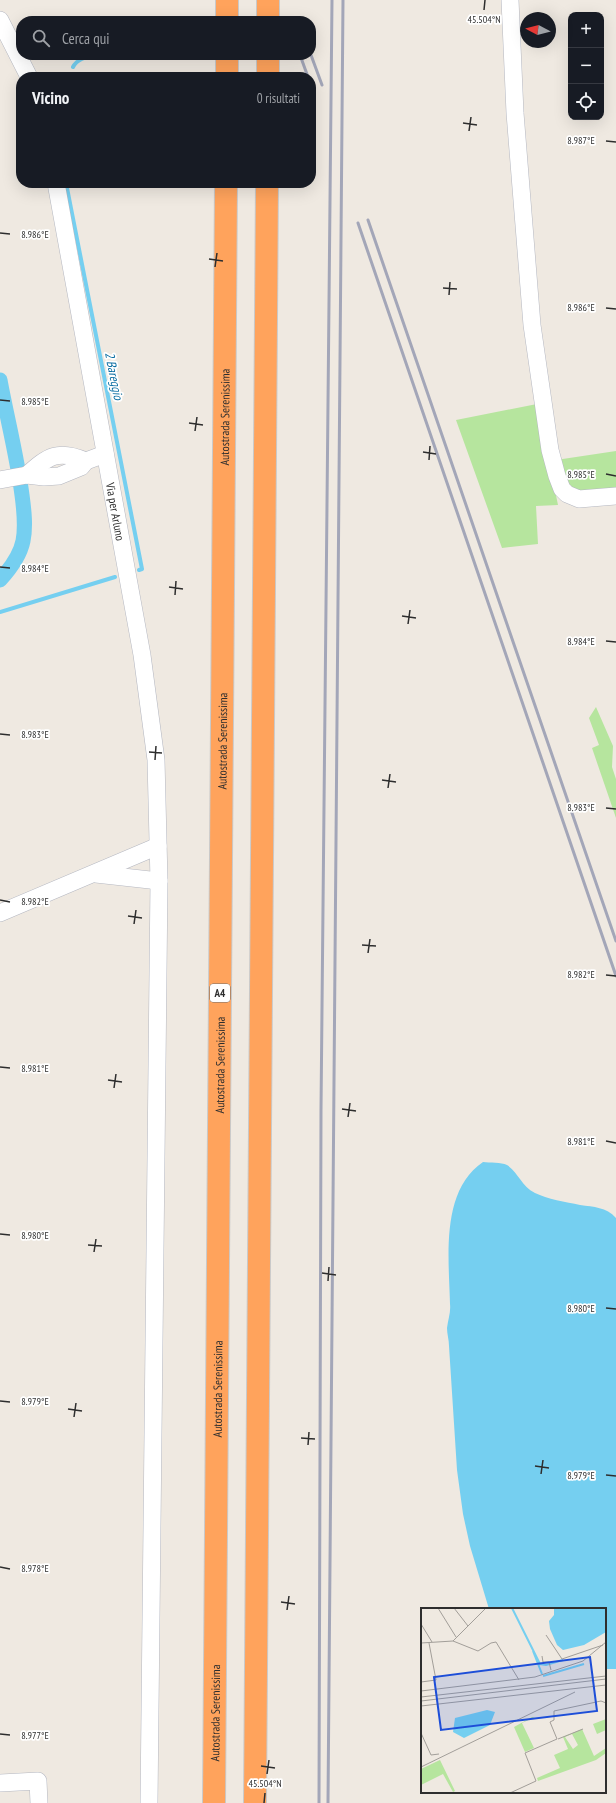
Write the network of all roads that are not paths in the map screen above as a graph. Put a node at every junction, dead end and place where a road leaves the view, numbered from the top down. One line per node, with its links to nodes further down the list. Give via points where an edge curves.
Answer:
1 (227, 0): 4 (highway)
2 (268, 0): 5 (highway)
3 (510, 0): 19 (street, via 532,325 550,450 562,489 567,494 579,499)
4 (227, 16)
5 (268, 16)
6 (0, 20): 7 (street)
7 (16, 51)
8 (20, 60): 11 (street)
9 (227, 60): 12 (highway)
10 (268, 60): 13 (highway)
11 (26, 72)
12 (227, 72)
13 (268, 72)
14 (57, 188): 17 (street, Via per Arluno)
15 (226, 188): 27 (highway, Autostrada Serenissima / A4)
16 (267, 188): 28 (highway)
17 (105, 454): 18 (street, via 86,461 81,468 60,476); 20 (street, Via per Arluno, via 142,656 156,760)
18 (13, 477)
19 (616, 496)
20 (158, 844): 21 (street); 22 (street, Via per Arluno)
21 (93, 874): 22 (street); 23 (street)
22 (159, 881): 26 (street, Via per Arluno)
23 (0, 913)
24 (0, 1783): 25 (street, via 38,1781)
25 (39, 1803)
26 (149, 1803)
27 (214, 1803)
28 (255, 1803)

